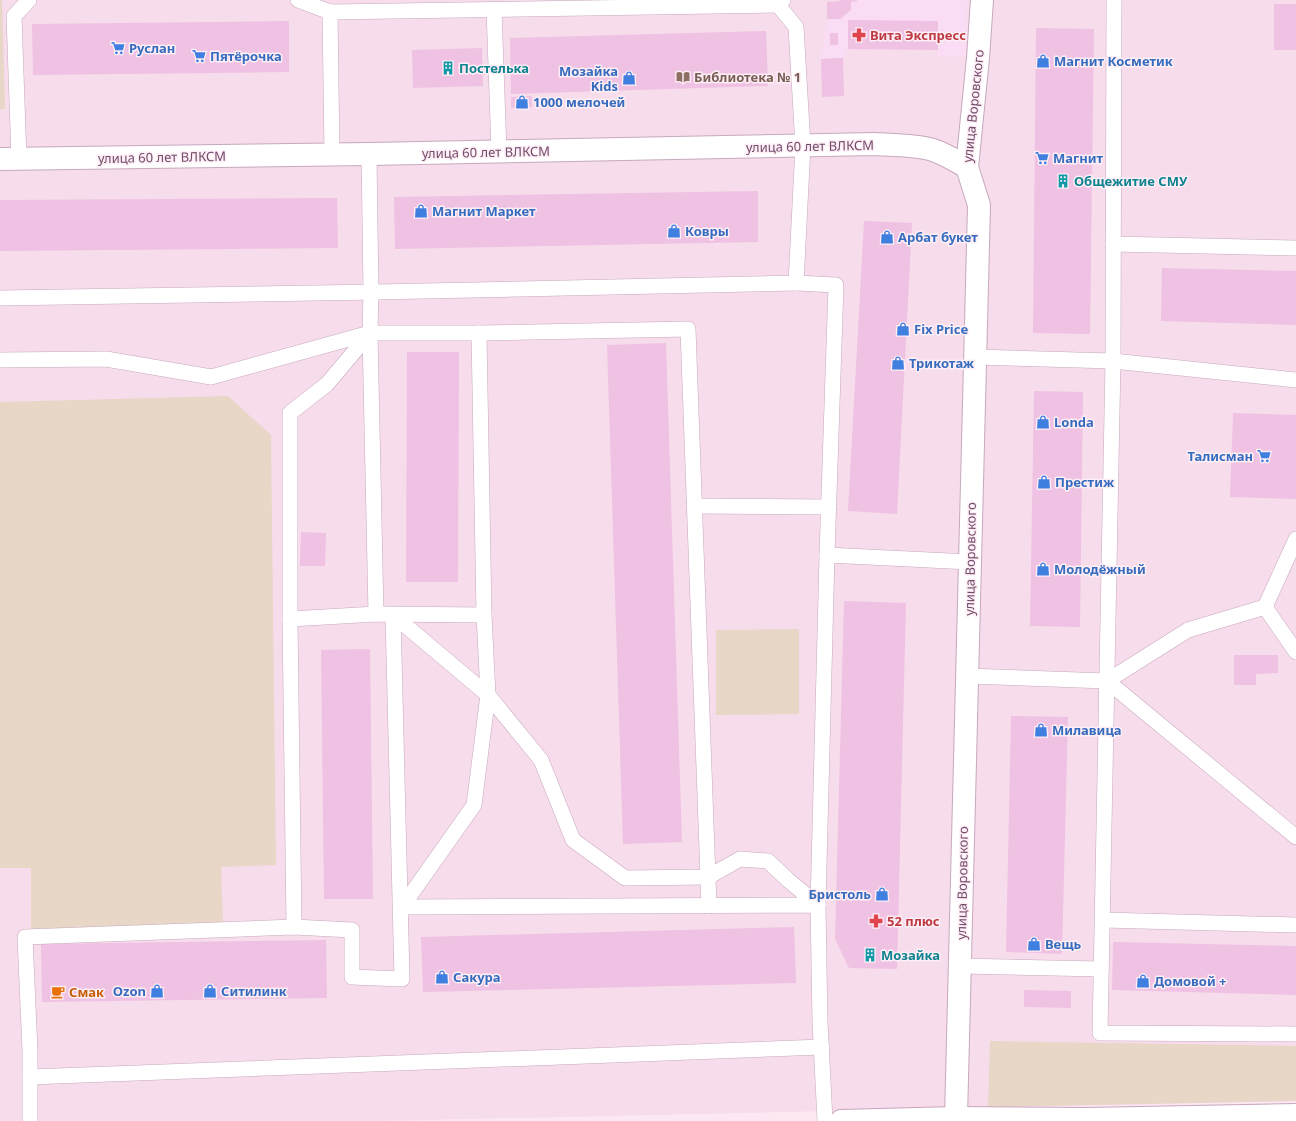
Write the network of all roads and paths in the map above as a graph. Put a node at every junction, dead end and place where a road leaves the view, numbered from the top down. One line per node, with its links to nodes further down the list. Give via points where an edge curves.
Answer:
1 (29, 0): 14 (lane, via 14,16)
2 (298, 0): 9 (lane)
3 (982, 0): 15 (street, улица Воровского)
4 (1114, 0): 16 (lane)
5 (780, 2): 6 (lane); 10 (lane, via 796,27)
6 (716, 3): 7 (lane)
7 (536, 4): 8 (lane)
8 (494, 9): 9 (lane); 11 (lane)
9 (330, 12): 12 (lane)
10 (802, 146): 11 (street, улица 60 лет ВЛКСМ); 15 (street, улица 60 лет ВЛКСМ, via 874,144 932,149); 18 (lane)
11 (499, 152): 13 (street, улица 60 лет ВЛКСМ)
12 (332, 154): 13 (street, улица 60 лет ВЛКСМ); 14 (street, улица 60 лет ВЛКСМ)
13 (369, 154): 19 (lane)
14 (10, 159)
15 (966, 168): 23 (street, улица Воровского, via 979,205)
16 (1113, 244): 17 (lane); 25 (lane)
17 (1296, 248)
18 (796, 283): 19 (lane); 28 (lane, via 836,285)
19 (371, 292): 20 (lane); 21 (lane)
20 (0, 298)
21 (370, 333): 22 (lane); 24 (lane, via 211,377 106,359); 33 (lane); 36 (lane, via 327,384 290,413)
22 (479, 333): 27 (lane, via 688,329); 35 (lane)
23 (975, 357): 25 (lane); 31 (street, улица Воровского)
24 (0, 360)
25 (1113, 361): 26 (lane); 39 (lane)
26 (1296, 380)
27 (694, 506): 28 (lane); 42 (lane)
28 (829, 507): 30 (lane)
29 (1296, 539): 32 (lane)
30 (827, 555): 31 (lane); 43 (lane)
31 (970, 562): 38 (street, улица Воровского)
32 (1265, 607): 37 (lane); 39 (lane, via 1188,630)
33 (376, 614): 34 (lane); 36 (lane)
34 (393, 615): 35 (lane); 40 (lane); 45 (lane)
35 (484, 615): 40 (lane)
36 (290, 619): 48 (lane)
37 (1296, 652)
38 (967, 676): 39 (lane); 49 (street, улица Воровского)
39 (1107, 681): 41 (lane); 46 (lane)
40 (488, 695): 42 (lane, via 541,760 573,840 625,878); 45 (lane, via 474,805)
41 (1296, 835)
42 (708, 877): 43 (lane, via 740,859 768,861); 44 (lane)
43 (818, 905): 44 (lane); 52 (lane)
44 (709, 906): 45 (lane)
45 (402, 907): 48 (lane, via 402,979 352,977 352,930)
46 (1103, 920): 47 (lane); 50 (lane)
47 (1296, 925)
48 (294, 927): 53 (lane, via 25,937)
49 (961, 966): 50 (lane); 55 (street, улица Воровского)
50 (1101, 969): 51 (lane, via 1100,1033)
51 (1296, 1034)
52 (822, 1047): 53 (lane); 58 (lane)
53 (30, 1077): 57 (lane)
54 (1296, 1115): 56 (street)
55 (956, 1119): 56 (street); 59 (street)
56 (1161, 1119)
57 (30, 1121)
58 (825, 1121)
59 (841, 1121)

